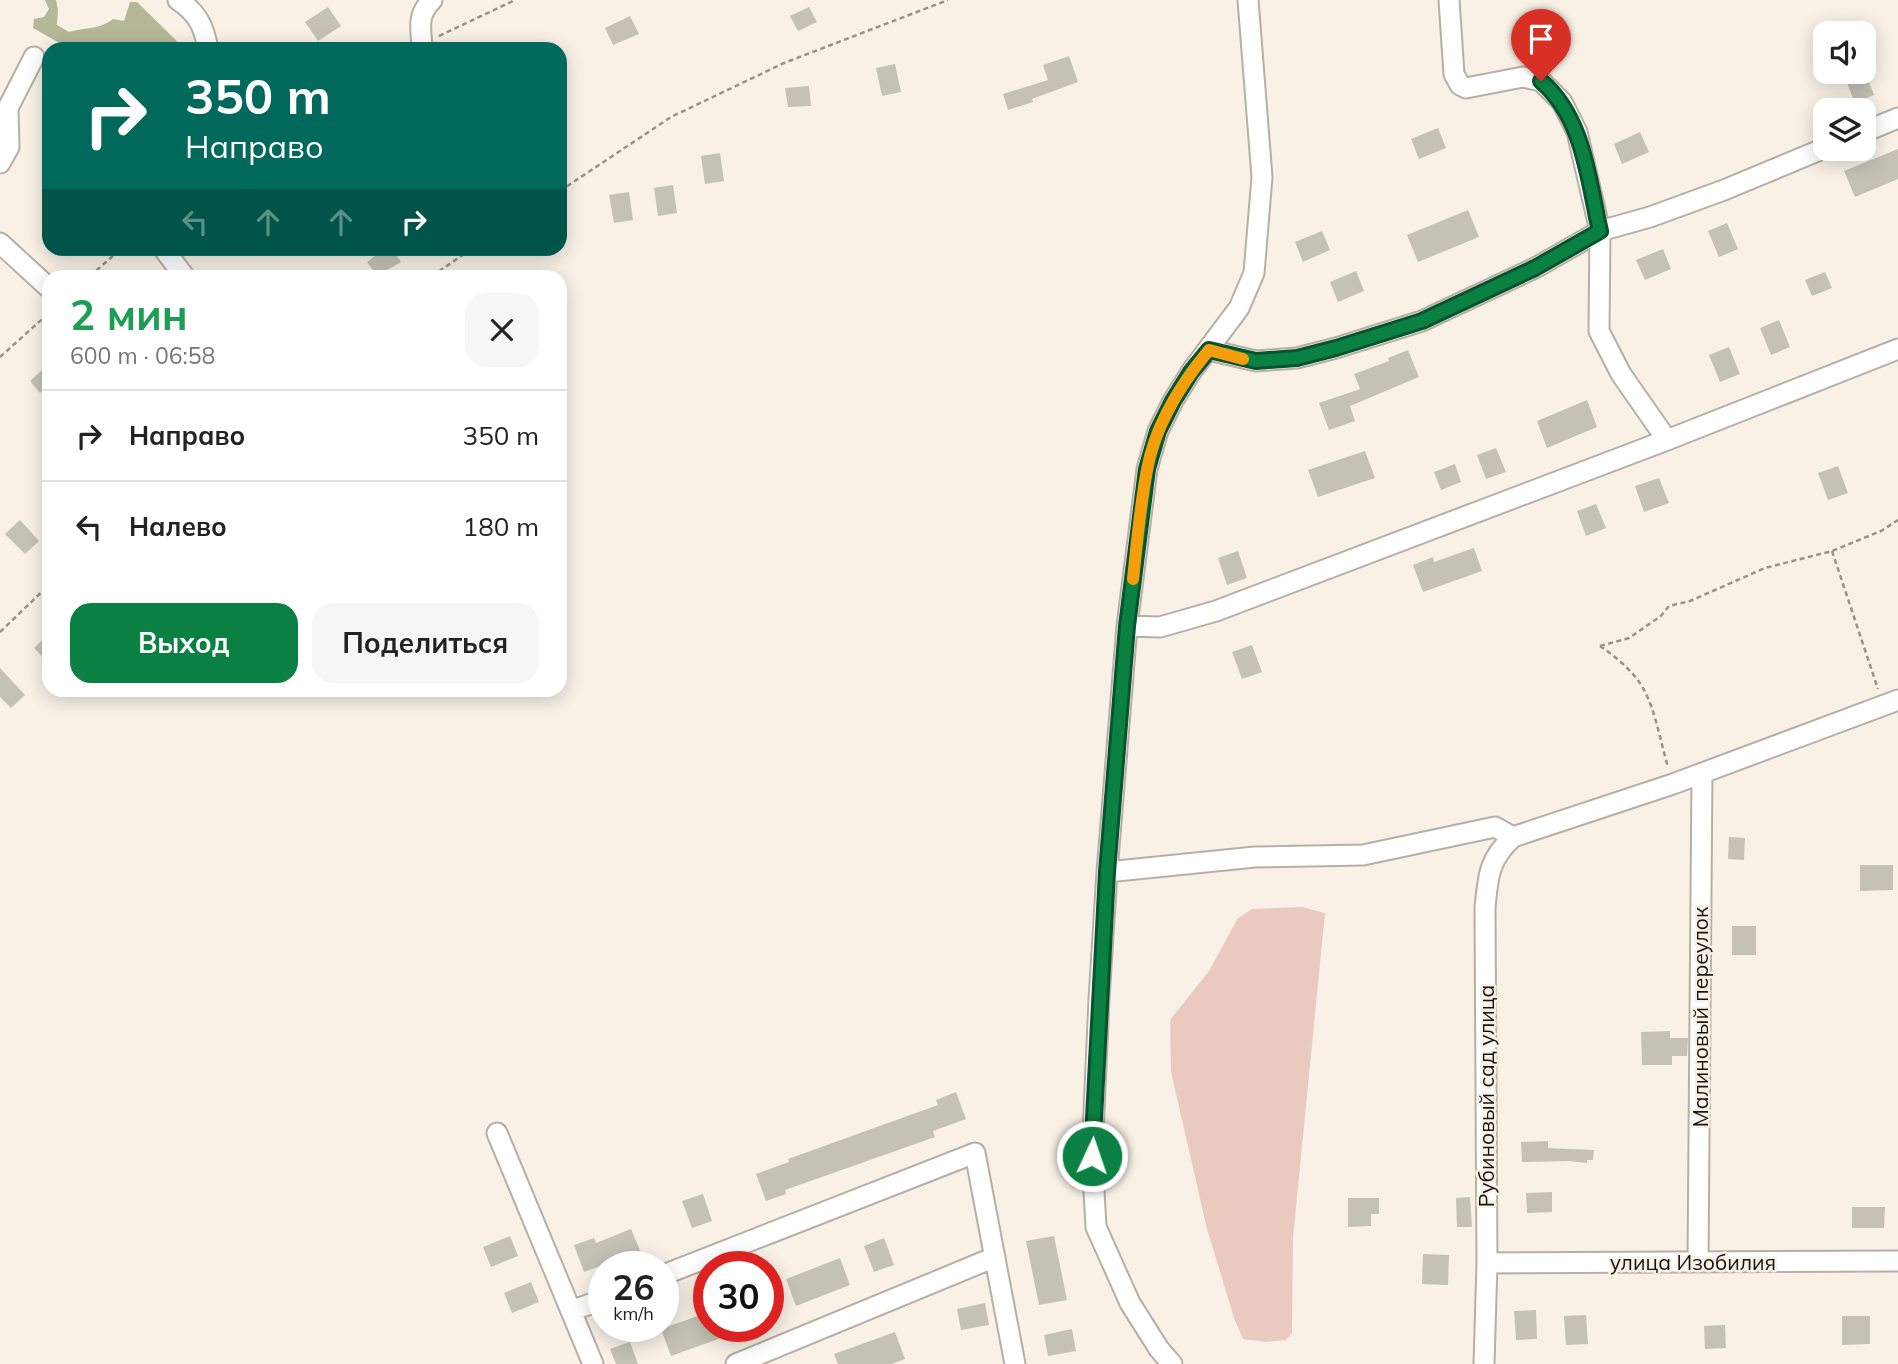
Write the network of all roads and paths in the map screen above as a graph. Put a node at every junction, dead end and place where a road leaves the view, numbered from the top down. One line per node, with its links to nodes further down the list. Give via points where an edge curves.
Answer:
1 (432, 0): 8 (street, via 419,19)
2 (515, 0): 9 (path)
3 (948, 0): 15 (path, via 784,63 671,117)
4 (1248, 0): 25 (street, via 1262,177 1254,272 1239,308)
5 (1449, 0): 16 (street, via 1454,74 1460,85 1466,88 1523,76 1541,81 1562,102 1577,132)
6 (187, 3): 7 (street, via 204,27)
7 (207, 42)
8 (422, 42)
9 (428, 42)
10 (34, 57): 14 (street, via 8,108 9,147)
11 (1898, 118): 12 (street)
12 (1876, 127)
13 (1813, 153): 16 (street, via 1724,190)
14 (0, 163)
15 (567, 186)
16 (1600, 231): 25 (street, via 1535,268 1422,321 1336,348 1297,358 1256,361); 27 (street, via 1599,331 1621,374)
17 (0, 243): 22 (street)
18 (113, 256): 20 (path)
19 (461, 256): 21 (path)
20 (97, 270)
21 (441, 270)
22 (42, 282)
23 (42, 319): 26 (path)
24 (1898, 349): 27 (street)
25 (1209, 350): 31 (street, via 1191,372 1158,431 1147,469)
26 (0, 357)
27 (1667, 440): 31 (street, via 1216,611 1160,627)
28 (1898, 520): 29 (path)
29 (1832, 551): 33 (path); 35 (path, via 1765,568 1669,606 1629,638 1600,646 1639,680)
30 (42, 592): 32 (path)
31 (1127, 626): 37 (street)
32 (0, 632)
33 (1891, 703): 34 (street)
34 (1702, 773): 35 (street); 40 (street, Малиновый переулок)
35 (1673, 784): 36 (street)
36 (1513, 838): 37 (street, via 1495,827 1363,855 1255,857); 42 (street, Рубиновый сад улица, via 1490,865 1485,908)
37 (1107, 872): 49 (street, via 1092,1156 1096,1227 1130,1303)
38 (497, 1133): 45 (street)
39 (995, 1257): 43 (street, via 975,1153); 47 (street); 48 (street)
40 (1698, 1261): 41 (street, улица Изобилия); 42 (street, улица Изобилия)
41 (1898, 1261)
42 (1487, 1264): 50 (street, Рубиновый сад улица)
43 (679, 1269)
44 (588, 1305): 45 (street)
45 (571, 1311): 46 (street)
46 (593, 1364)
47 (736, 1364)
48 (1015, 1364)
49 (1172, 1364)
50 (1484, 1364)

